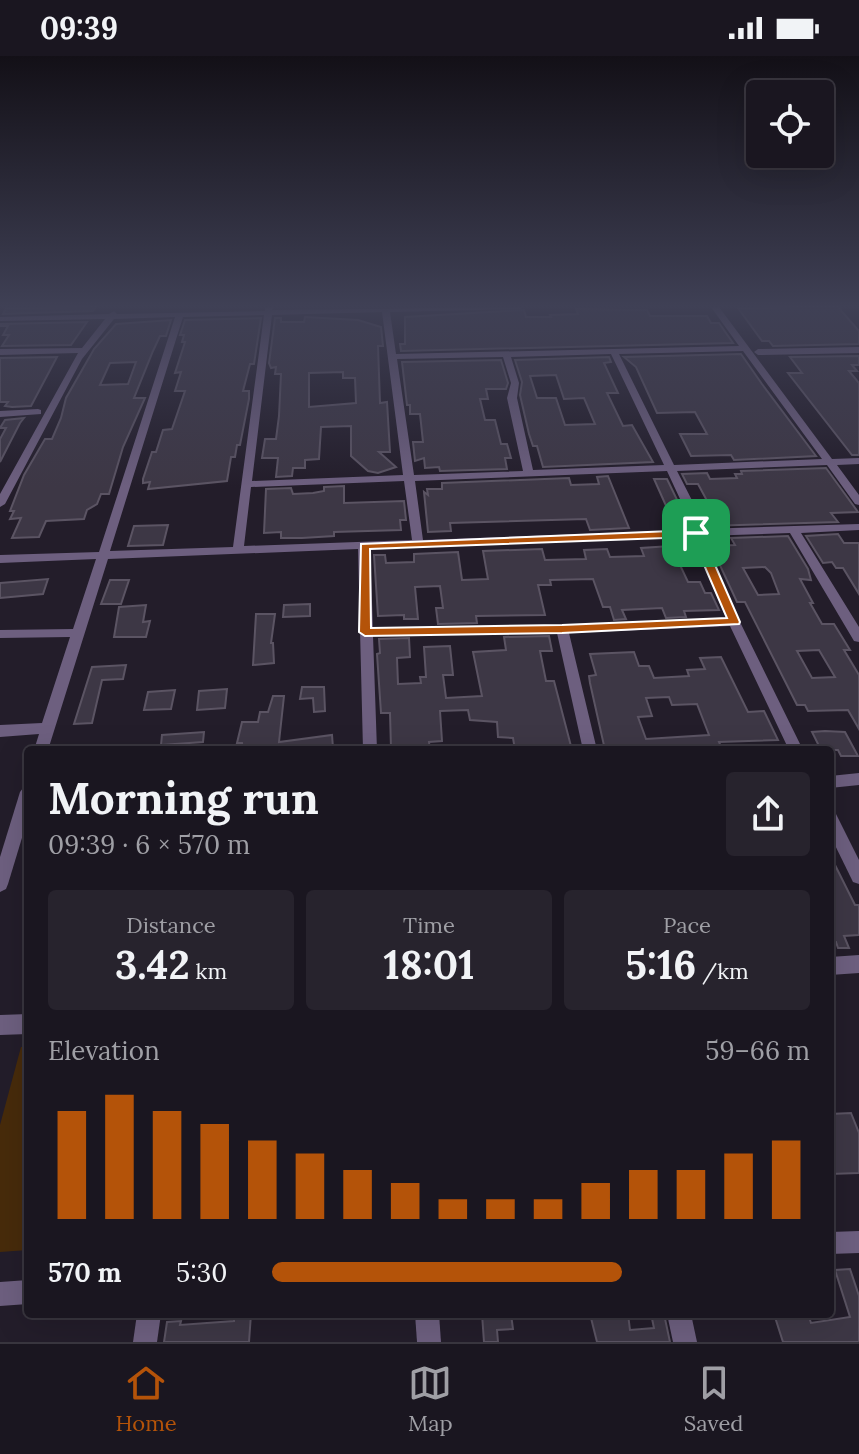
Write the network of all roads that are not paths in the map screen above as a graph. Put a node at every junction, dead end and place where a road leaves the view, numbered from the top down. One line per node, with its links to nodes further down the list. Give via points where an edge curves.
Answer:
1 (68, 367): 10 (street)
2 (70, 367): 21 (street)
3 (163, 367): 28 (street)
4 (262, 367): 18 (street)
5 (395, 367): 16 (street)
6 (510, 367): 15 (street)
7 (621, 367): 14 (street)
8 (761, 367): 13 (street)
9 (769, 367): 13 (street)
10 (38, 412): 11 (street); 17 (street)
11 (0, 414)
12 (859, 461): 13 (street)
13 (836, 462): 14 (street); 19 (street); 20 (street)
14 (669, 467): 15 (street); 24 (street, via 693,514)
15 (529, 475): 16 (street)
16 (411, 479): 18 (street); 25 (street)
17 (0, 484)
18 (247, 484): 27 (street)
19 (859, 485)
20 (859, 502)
21 (0, 504)
22 (859, 527): 23 (street)
23 (794, 531): 24 (street); 35 (street)
24 (696, 533): 25 (street); 30 (street)
25 (418, 543): 26 (street)
26 (364, 546): 27 (street); 32 (street)
27 (238, 549): 28 (street)
28 (102, 556): 29 (street); 33 (street)
29 (0, 559)
30 (734, 622): 31 (street); 41 (street)
31 (562, 629): 32 (street); 40 (street)
32 (365, 632): 39 (street)
33 (78, 633): 34 (street); 36 (street)
34 (0, 634)
35 (859, 638)
36 (48, 728): 37 (street); 38 (street)
37 (0, 731)
38 (42, 746)
39 (370, 746)
40 (589, 746)
41 (794, 746)
42 (859, 779): 43 (street)
43 (834, 782)
44 (24, 805): 47 (street)
45 (834, 827): 46 (street)
46 (859, 877)
47 (0, 884)
48 (859, 964): 49 (street)
49 (834, 966)
50 (24, 1024): 51 (street)
51 (0, 1025)
52 (859, 1242): 53 (street)
53 (834, 1243)
54 (24, 1292): 55 (street)
55 (0, 1294)
56 (148, 1318): 59 (street)
57 (427, 1318): 60 (street)
58 (680, 1318): 61 (street)
59 (145, 1342)
60 (429, 1342)
61 (685, 1342)

